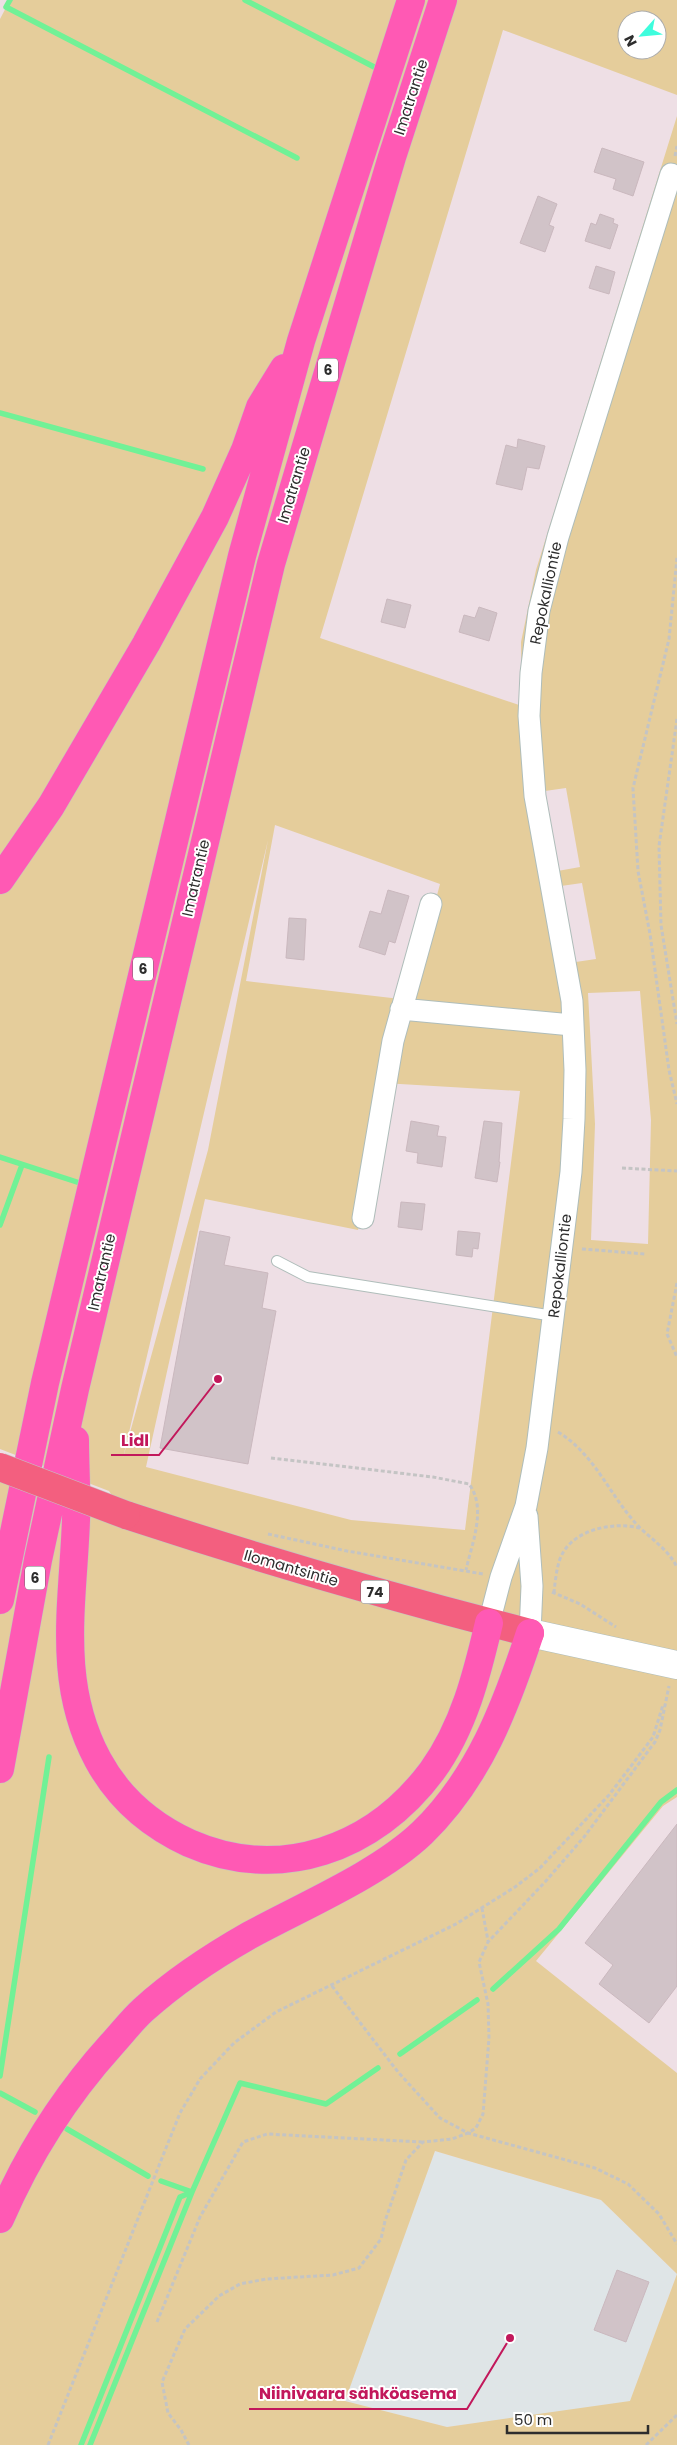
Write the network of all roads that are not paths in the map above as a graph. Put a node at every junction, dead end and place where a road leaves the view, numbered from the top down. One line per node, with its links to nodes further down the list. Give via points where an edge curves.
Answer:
1 (411, 0): 4 (highway, Imatrantie / 6)
2 (443, 0): 12 (highway, Imatrantie / 6, via 392,157 271,564)
3 (670, 174): 8 (street, Repokalliontie, via 558,537 540,612 531,673 529,716 535,796 572,1001)
4 (301, 341): 5 (highway, via 260,407 215,517 146,644 51,806); 15 (highway, Imatrantie / 6, via 235,584 47,1373)
5 (0, 880)
6 (431, 904): 7 (street)
7 (401, 1009): 8 (street); 9 (street)
8 (572, 1025): 11 (street, Repokalliontie, via 575,1070 571,1172)
9 (363, 1218)
10 (277, 1261): 11 (lane, via 308,1277)
11 (554, 1316): 14 (street, Repokalliontie)
12 (75, 1389): 16 (highway, via 76,1519 69,1660 74,1692 98,1760 118,1790 143,1816 172,1835 225,1855 256,1861 298,1857 334,1847 366,1832 412,1794 450,1745 474,1685); 19 (highway, Imatrantie / 6, via 38,1560)
13 (0, 1468): 16 (main road, Ilomantsintie / 74, bridge, via 260,1560)
14 (526, 1506): 16 (street, Repokalliontie); 17 (street, Repokalliontie, via 532,1586)
15 (0, 1600)
16 (489, 1622): 17 (main road, Ilomantsintie / 74)
17 (530, 1633): 18 (main road, Ilomantsintie); 20 (highway, via 510,1695 482,1756 452,1800 422,1833 389,1859 248,1937 172,1985 141,2012 59,2109 16,2181)
18 (673, 1675)
19 (0, 1769)
20 (0, 2219)

